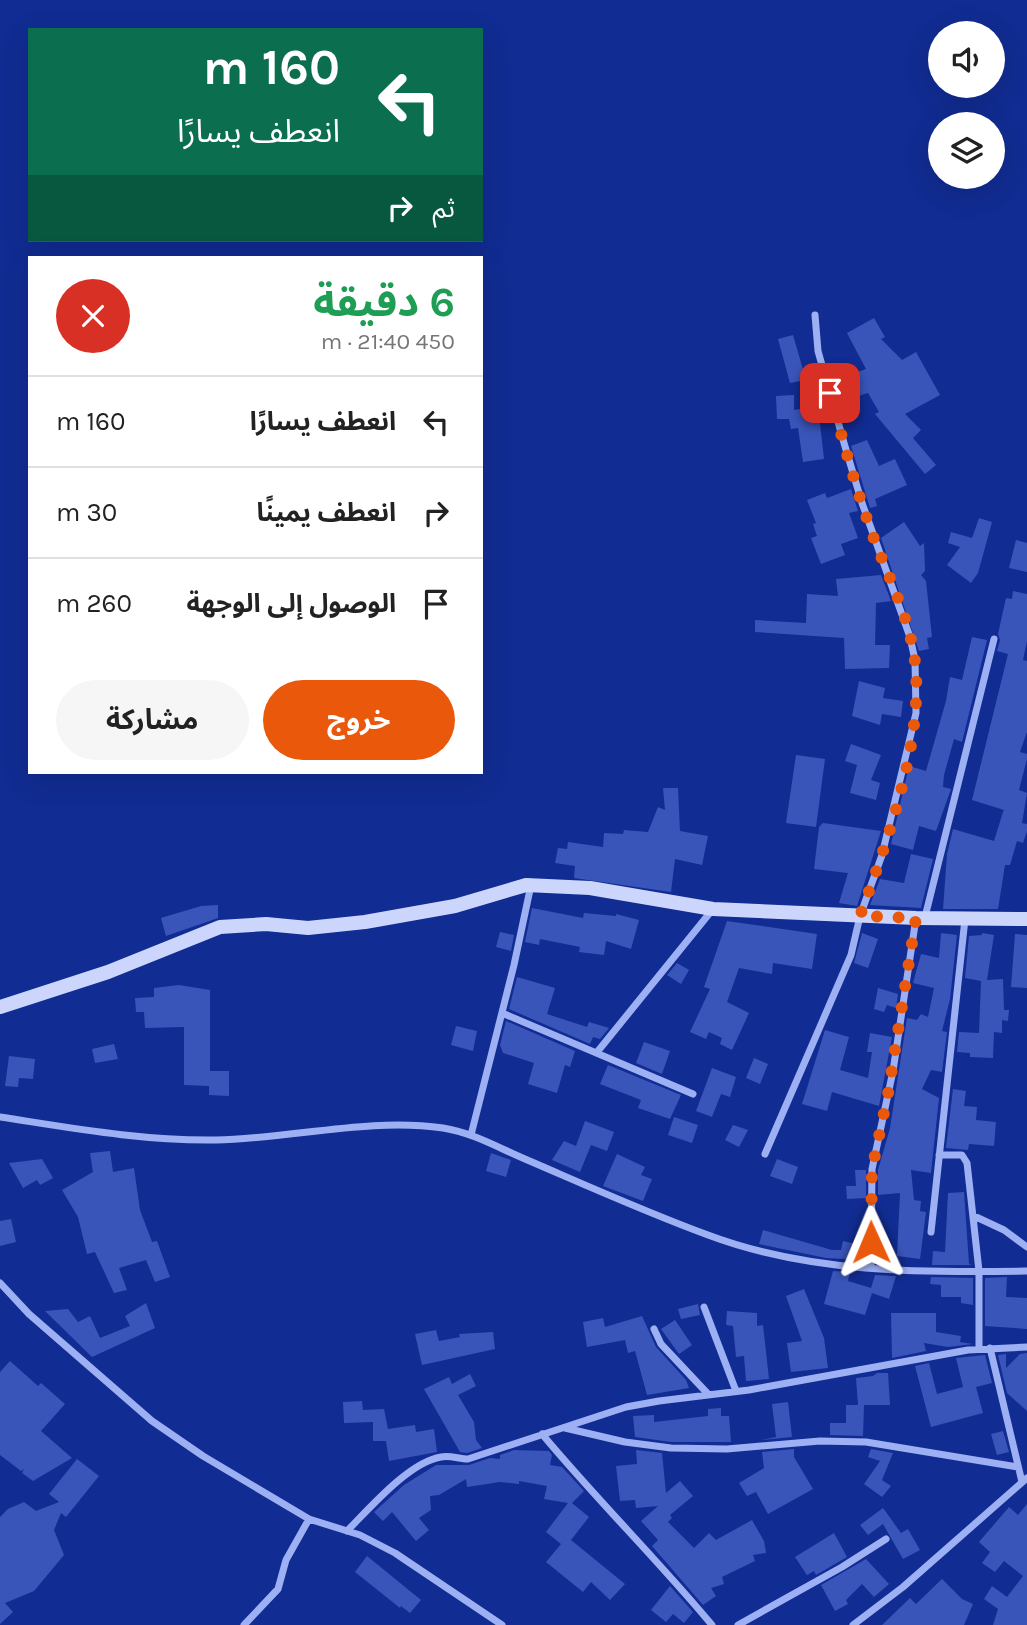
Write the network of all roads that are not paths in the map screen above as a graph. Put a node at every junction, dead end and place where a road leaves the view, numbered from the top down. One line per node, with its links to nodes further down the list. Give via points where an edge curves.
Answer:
1 (816, 315): 5 (street, via 818,351 844,443 915,660 913,737 882,855)
2 (993, 639): 6 (street)
3 (531, 884): 4 (street, via 590,888); 9 (street, via 455,906 365,922 308,928 220,927 108,972); 10 (street)
4 (713, 909): 5 (street); 11 (street)
5 (860, 916): 6 (street); 15 (street, via 840,986)
6 (920, 918): 7 (street); 20 (street, via 872,1169)
7 (965, 919): 8 (street); 16 (street)
8 (1027, 919)
9 (0, 1007)
10 (502, 1013): 11 (street); 14 (street)
11 (598, 1051): 12 (street)
12 (693, 1094)
13 (0, 1117): 14 (street, via 142,1139 279,1137 410,1125)
14 (471, 1135): 20 (street, via 759,1253)
15 (765, 1154)
16 (939, 1155): 17 (street, via 966,1157); 18 (street)
17 (974, 1216): 19 (street); 22 (street)
18 (931, 1232)
19 (1027, 1247)
20 (871, 1268): 22 (street)
21 (1027, 1270): 22 (street)
22 (979, 1272): 28 (street)
23 (0, 1283): 35 (street, via 152,1421)
24 (704, 1307): 29 (street)
25 (654, 1329): 30 (street, via 660,1345)
26 (1027, 1347): 27 (street)
27 (989, 1348): 28 (street); 33 (street)
28 (979, 1349): 29 (street)
29 (736, 1391): 30 (street)
30 (708, 1394): 31 (street, via 626,1408)
31 (562, 1427): 32 (street); 33 (street, via 671,1448 866,1442)
32 (541, 1434): 36 (street, via 468,1459 433,1459 386,1491); 40 (street)
33 (1018, 1467): 34 (street)
34 (1024, 1480): 42 (street)
35 (309, 1519): 36 (street); 38 (street, via 286,1560 278,1589)
36 (347, 1531): 39 (street, via 394,1553)
37 (886, 1539): 41 (street)
38 (244, 1625)
39 (502, 1625)
40 (712, 1625)
41 (738, 1625)
42 (853, 1625)

